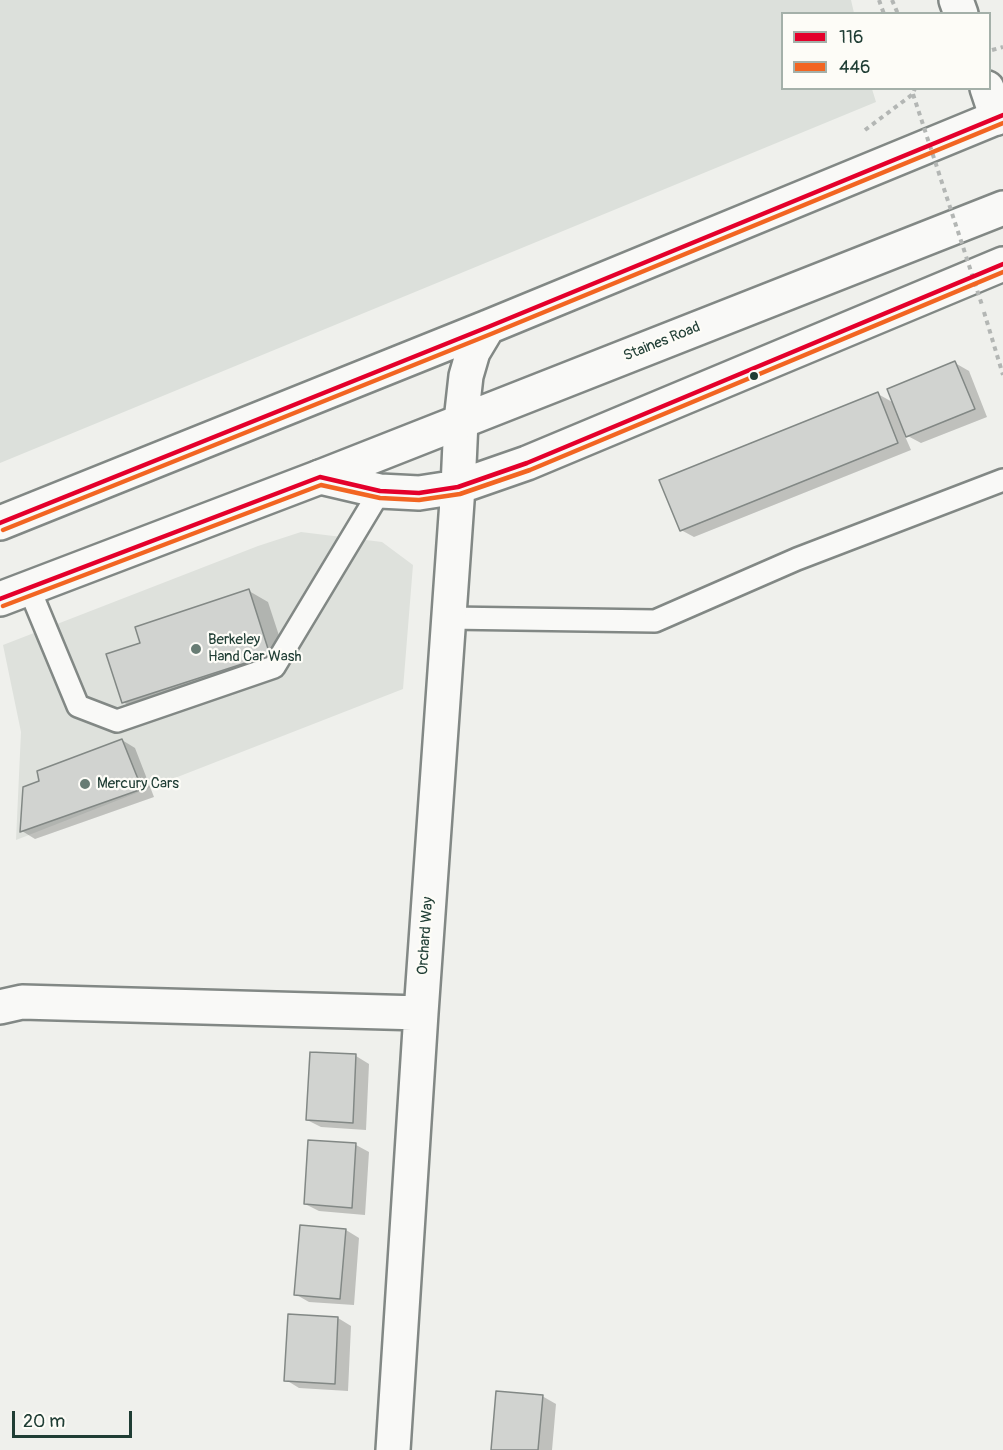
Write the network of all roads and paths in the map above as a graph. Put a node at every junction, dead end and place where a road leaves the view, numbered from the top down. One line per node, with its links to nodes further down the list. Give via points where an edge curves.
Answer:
1 (913, 90): 6 (path, bridge)
2 (995, 107): 5 (main road)
3 (1003, 208): 7 (main road, Staines Road)
4 (1003, 264): 10 (main road, via 527,463)
5 (488, 327): 7 (main road, Orchard Way, via 473,352 466,376); 12 (main road)
6 (1003, 375)
7 (461, 421): 8 (main road, Staines Road); 10 (main road, Orchard Way)
8 (320, 477): 11 (main road); 13 (main road, Staines Road)
9 (1003, 480): 14 (lane, via 797,559 655,621)
10 (458, 487): 11 (main road, via 419,493); 14 (main road, Orchard Way)
11 (380, 491): 13 (lane, via 274,667 117,722 78,706)
12 (0, 524)
13 (15, 594)
14 (448, 618): 16 (main road, Orchard Way)
15 (0, 1007): 16 (main road, via 22,1002)
16 (421, 1013): 17 (main road, Orchard Way)
17 (393, 1450)

